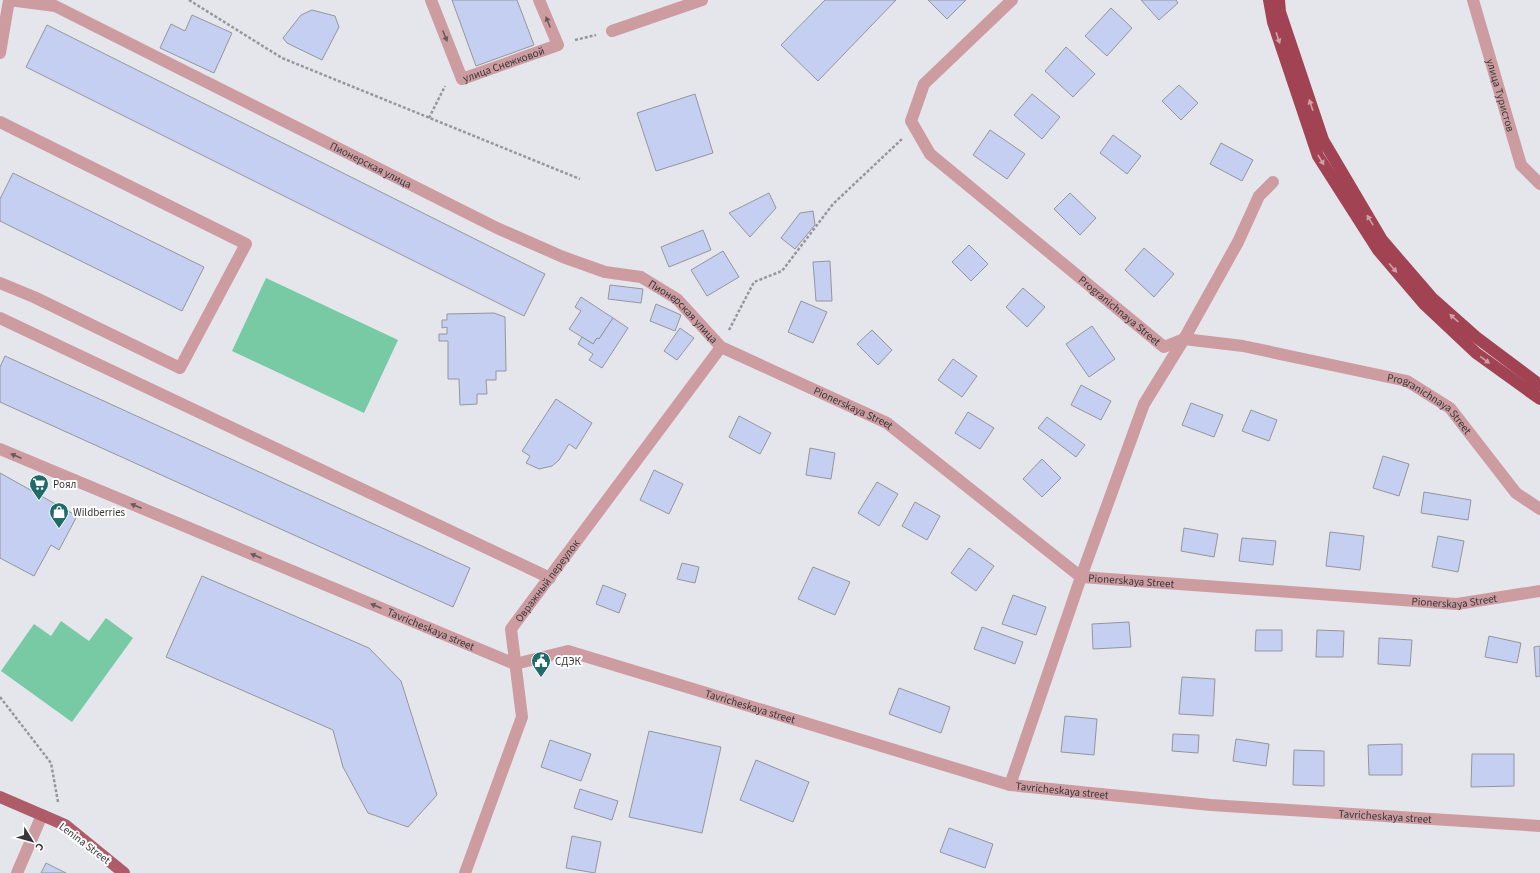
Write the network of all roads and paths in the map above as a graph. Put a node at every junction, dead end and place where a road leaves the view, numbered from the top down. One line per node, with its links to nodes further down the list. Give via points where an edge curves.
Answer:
1 (9, 0): 12 (street); 25 (street, Пионерская улица, via 55,6 497,228 563,257 605,272 641,277 677,299)
2 (189, 0): 14 (path, via 282,58)
3 (431, 0): 13 (street, улица Снежковой, one-way to 13)
4 (539, 0): 11 (street, улица Снежковой, one-way to 4)
5 (702, 0): 10 (street)
6 (1012, 0): 16 (street, Progranichnaya Street, via 924,84 911,121)
7 (1269, 0): 27 (highway, one-way to 27, via 1273,22 1318,156 1378,250 1426,305 1476,353)
8 (1278, 0): 26 (highway, one-way to 8, via 1476,337 1432,298 1382,240 1323,140)
9 (1473, 0): 17 (street, улица Туристов)
10 (612, 31): 11 (path)
11 (558, 45): 13 (street, улица Снежковой)
12 (0, 53)
13 (462, 79): 14 (path, via 445,86)
14 (429, 118): 18 (path)
15 (0, 122): 22 (street, via 246,244 180,368 41,300)
16 (915, 127): 24 (street, Progranichnaya Street, via 930,154 1164,347); 25 (path, via 833,204 782,271 754,282)
17 (1521, 165): 19 (street); 21 (street, улица Туристов)
18 (580, 180)
19 (1540, 181)
20 (1273, 182): 24 (street, via 1260,196 1238,242)
21 (1540, 184)
22 (0, 283)
23 (0, 318): 31 (street)
24 (1184, 339): 29 (street, Progranichnaya Street, via 1243,346 1407,381 1450,408 1516,493); 30 (street, via 1144,404)
25 (720, 347): 30 (street, Pionerskaya Street, via 888,423); 31 (street, Овражный переулок)
26 (1540, 385)
27 (1540, 399)
28 (0, 449): 33 (street, Tavricheskaya street, one-way to 28)
29 (1540, 509)
30 (1080, 577): 32 (street, Pionerskaya Street, via 1457,604); 35 (street)
31 (550, 578): 33 (street, Овражный переулок, via 511,629)
32 (1540, 591)
33 (515, 664): 35 (street, Tavricheskaya street, via 568,651); 42 (street, Овражный переулок, via 522,717)
34 (0, 697): 37 (path, via 51,763)
35 (1010, 785): 39 (street, Tavricheskaya street, via 1211,805)
36 (0, 797): 38 (main road, Lenina Street)
37 (58, 802)
38 (42, 815): 40 (street); 41 (main road, Lenina Street, via 65,825)
39 (1540, 826)
40 (17, 873)
41 (124, 873)
42 (465, 873)

